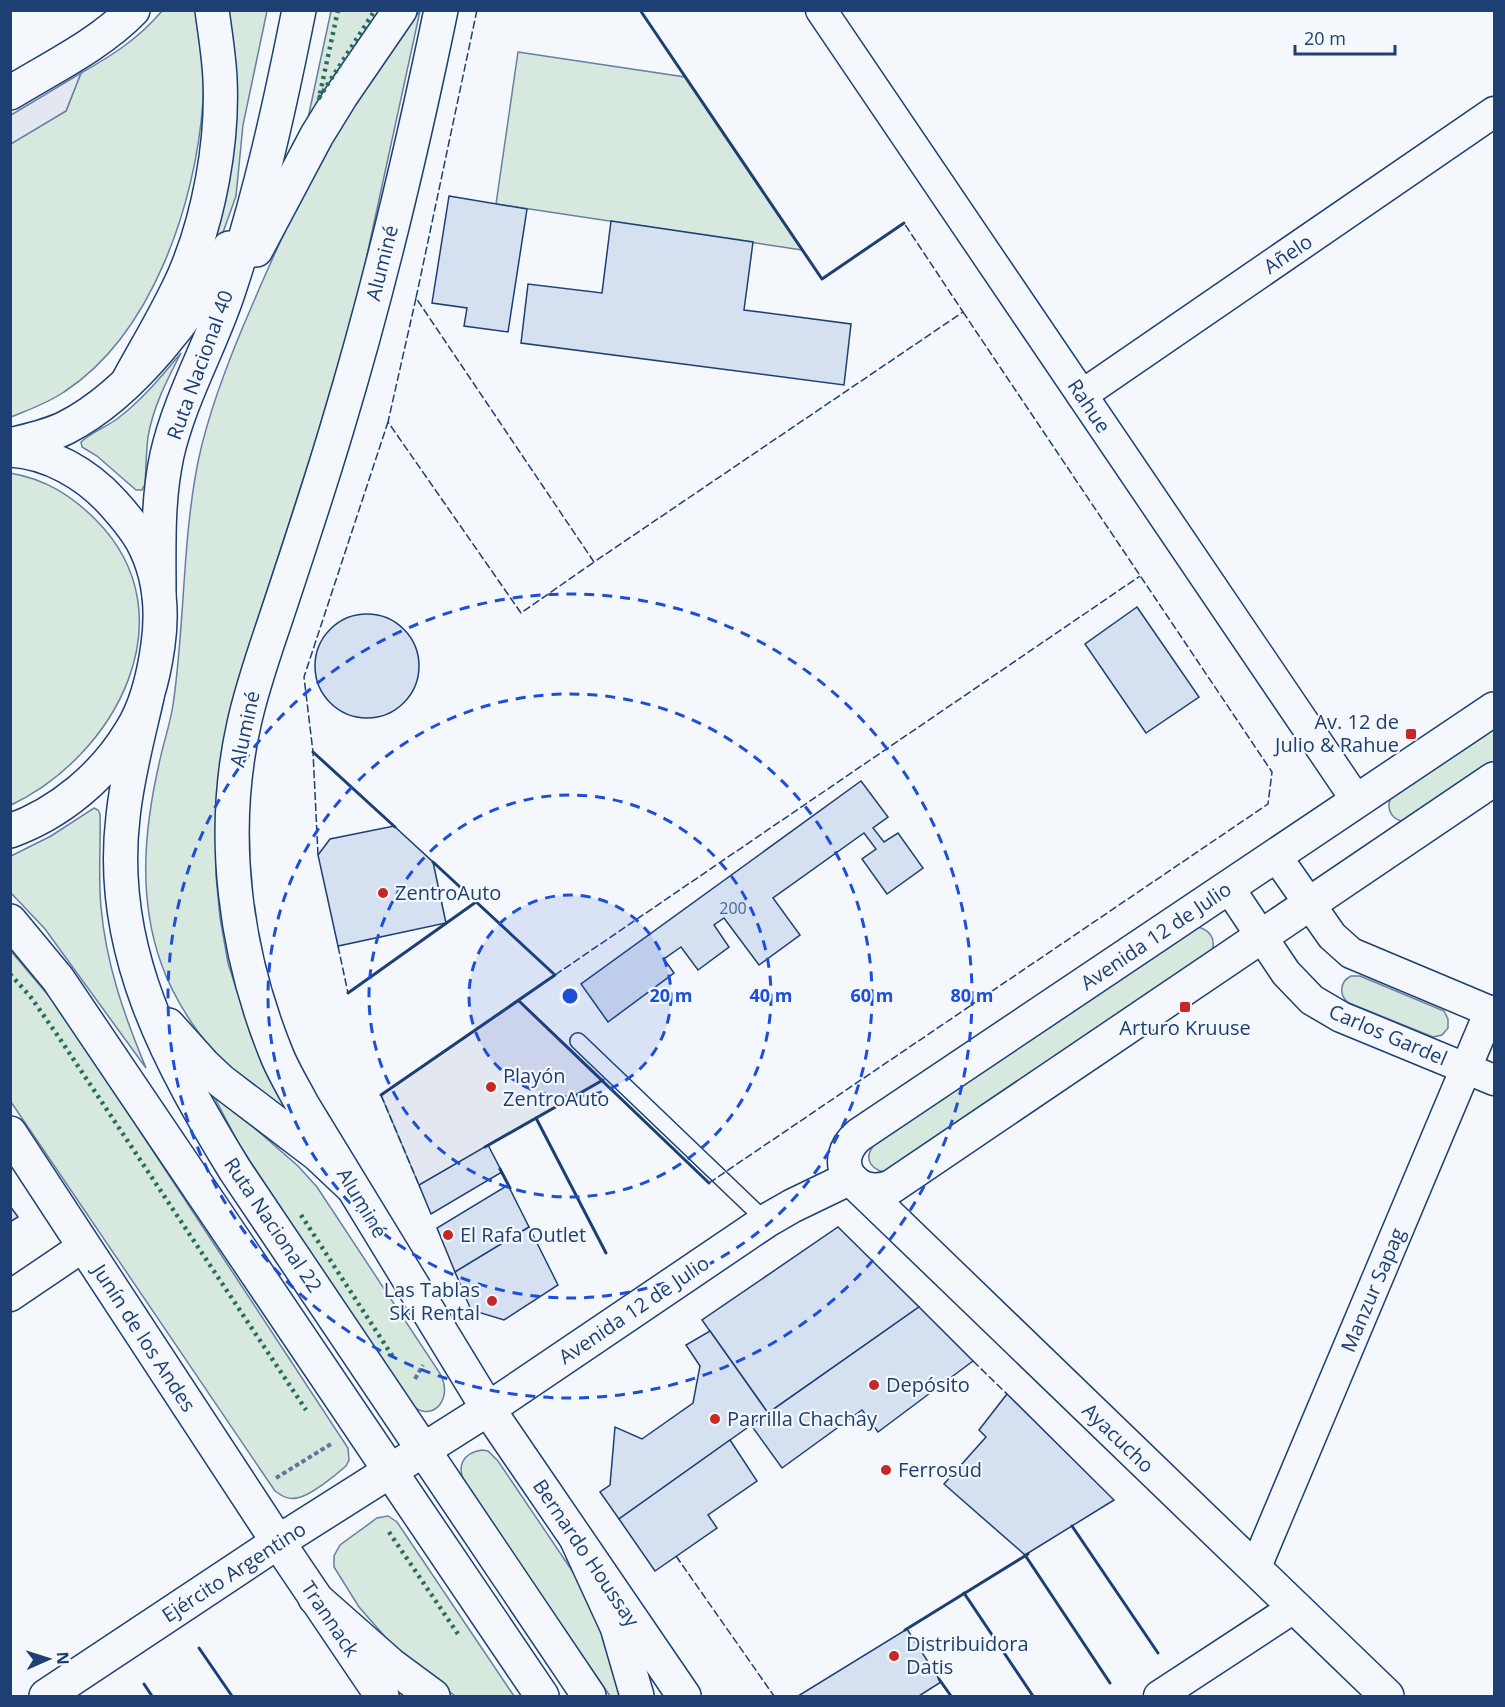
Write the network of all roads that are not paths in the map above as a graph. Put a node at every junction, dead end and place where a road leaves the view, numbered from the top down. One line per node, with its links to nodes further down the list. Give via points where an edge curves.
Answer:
1 (134, 10): 7 (main road, via 91,44)
2 (212, 10): 11 (main road, via 220,79 212,179 184,275)
3 (299, 10): 9 (main road, Ruta Nacional 40)
4 (400, 10): 10 (main road, via 312,144)
5 (441, 10): 33 (main road, Aluminé, via 360,351 255,681 236,773 232,823 238,920 262,1017 279,1061)
6 (821, 10): 12 (street, Rahue)
7 (10, 93)
8 (1494, 112): 12 (street, Añelo)
9 (261, 175): 10 (main road, Ruta Nacional 40, via 228,293); 11 (main road, Ruta Nacional 40, via 213,277 185,316)
10 (209, 342): 15 (main road, Ruta Nacional 40, via 168,454 161,492)
11 (128, 381): 13 (main road, Ruta Nacional 40, via 67,427)
12 (1082, 395): 19 (street, Rahue)
13 (10, 445)
14 (10, 450): 15 (main road, via 54,460 104,493 141,540 152,563)
15 (159, 595): 16 (main road, via 161,625)
16 (147, 697): 20 (main road, via 132,730 86,785 60,806); 26 (main road, Ruta Nacional 22, via 122,819 121,866 132,955)
17 (1494, 709): 19 (main road, Avenida 12 de Julio)
18 (1494, 779): 23 (main road)
19 (1357, 801): 21 (main road, Avenida 12 de Julio)
20 (10, 831)
21 (1276, 856): 22 (main road, Avenida 12 de Julio); 23 (street)
22 (1229, 888): 25 (street, Carlos Gardel); 32 (main road, Avenida 12 de Julio, via 851,1141 846,1150)
23 (1310, 903): 25 (main road); 27 (street, via 1332,936 1351,953)
24 (10, 921): 39 (main road, Ruta Nacional 22, via 58,979)
25 (1261, 936): 29 (street, Carlos Gardel, via 1298,987 1327,1010); 32 (main road, via 891,1188 864,1189)
26 (146, 999): 33 (main road, via 204,1065 317,1154); 38 (main road, Ruta Nacional 22, via 161,1039 230,1162)
27 (1492, 1012): 29 (street, Manzur Sapag)
28 (578, 1041): 34 (lane)
29 (1466, 1068): 30 (street, Carlos Gardel); 42 (street, Manzur Sapag)
30 (1494, 1080)
31 (10, 1133): 35 (main road, Junín de los Andes)
32 (850, 1178): 34 (main road, Avenida 12 de Julio); 42 (main road, Ayacucho)
33 (351, 1186): 37 (main road, Aluminé)
34 (765, 1221): 37 (main road, Avenida 12 de Julio)
35 (84, 1246): 36 (street); 41 (main road, Junín de los Andes)
36 (10, 1296)
37 (488, 1409): 38 (main road, Avenida 12 de Julio); 40 (main road, Bernardo Houssay)
38 (423, 1450): 39 (main road, Ejército Argentino); 50 (main road, Ruta Nacional 22)
39 (390, 1471): 41 (main road, Ejército Argentino); 49 (main road, Ruta Nacional 22)
40 (577, 1540): 51 (main road, via 617,1627); 52 (main road, Bernardo Houssay)
41 (278, 1542): 43 (main road, Trannack); 46 (main road, Ejército Argentino)
42 (1255, 1569): 44 (main road, Ayacucho)
43 (315, 1598): 47 (main road, Trannack); 48 (main road)
44 (1295, 1607): 45 (street); 53 (main road, Ayacucho)
45 (1164, 1695)
46 (46, 1696)
47 (382, 1696)
48 (433, 1696)
49 (542, 1696)
50 (590, 1696)
51 (637, 1696)
52 (684, 1696)
53 (1387, 1696)

